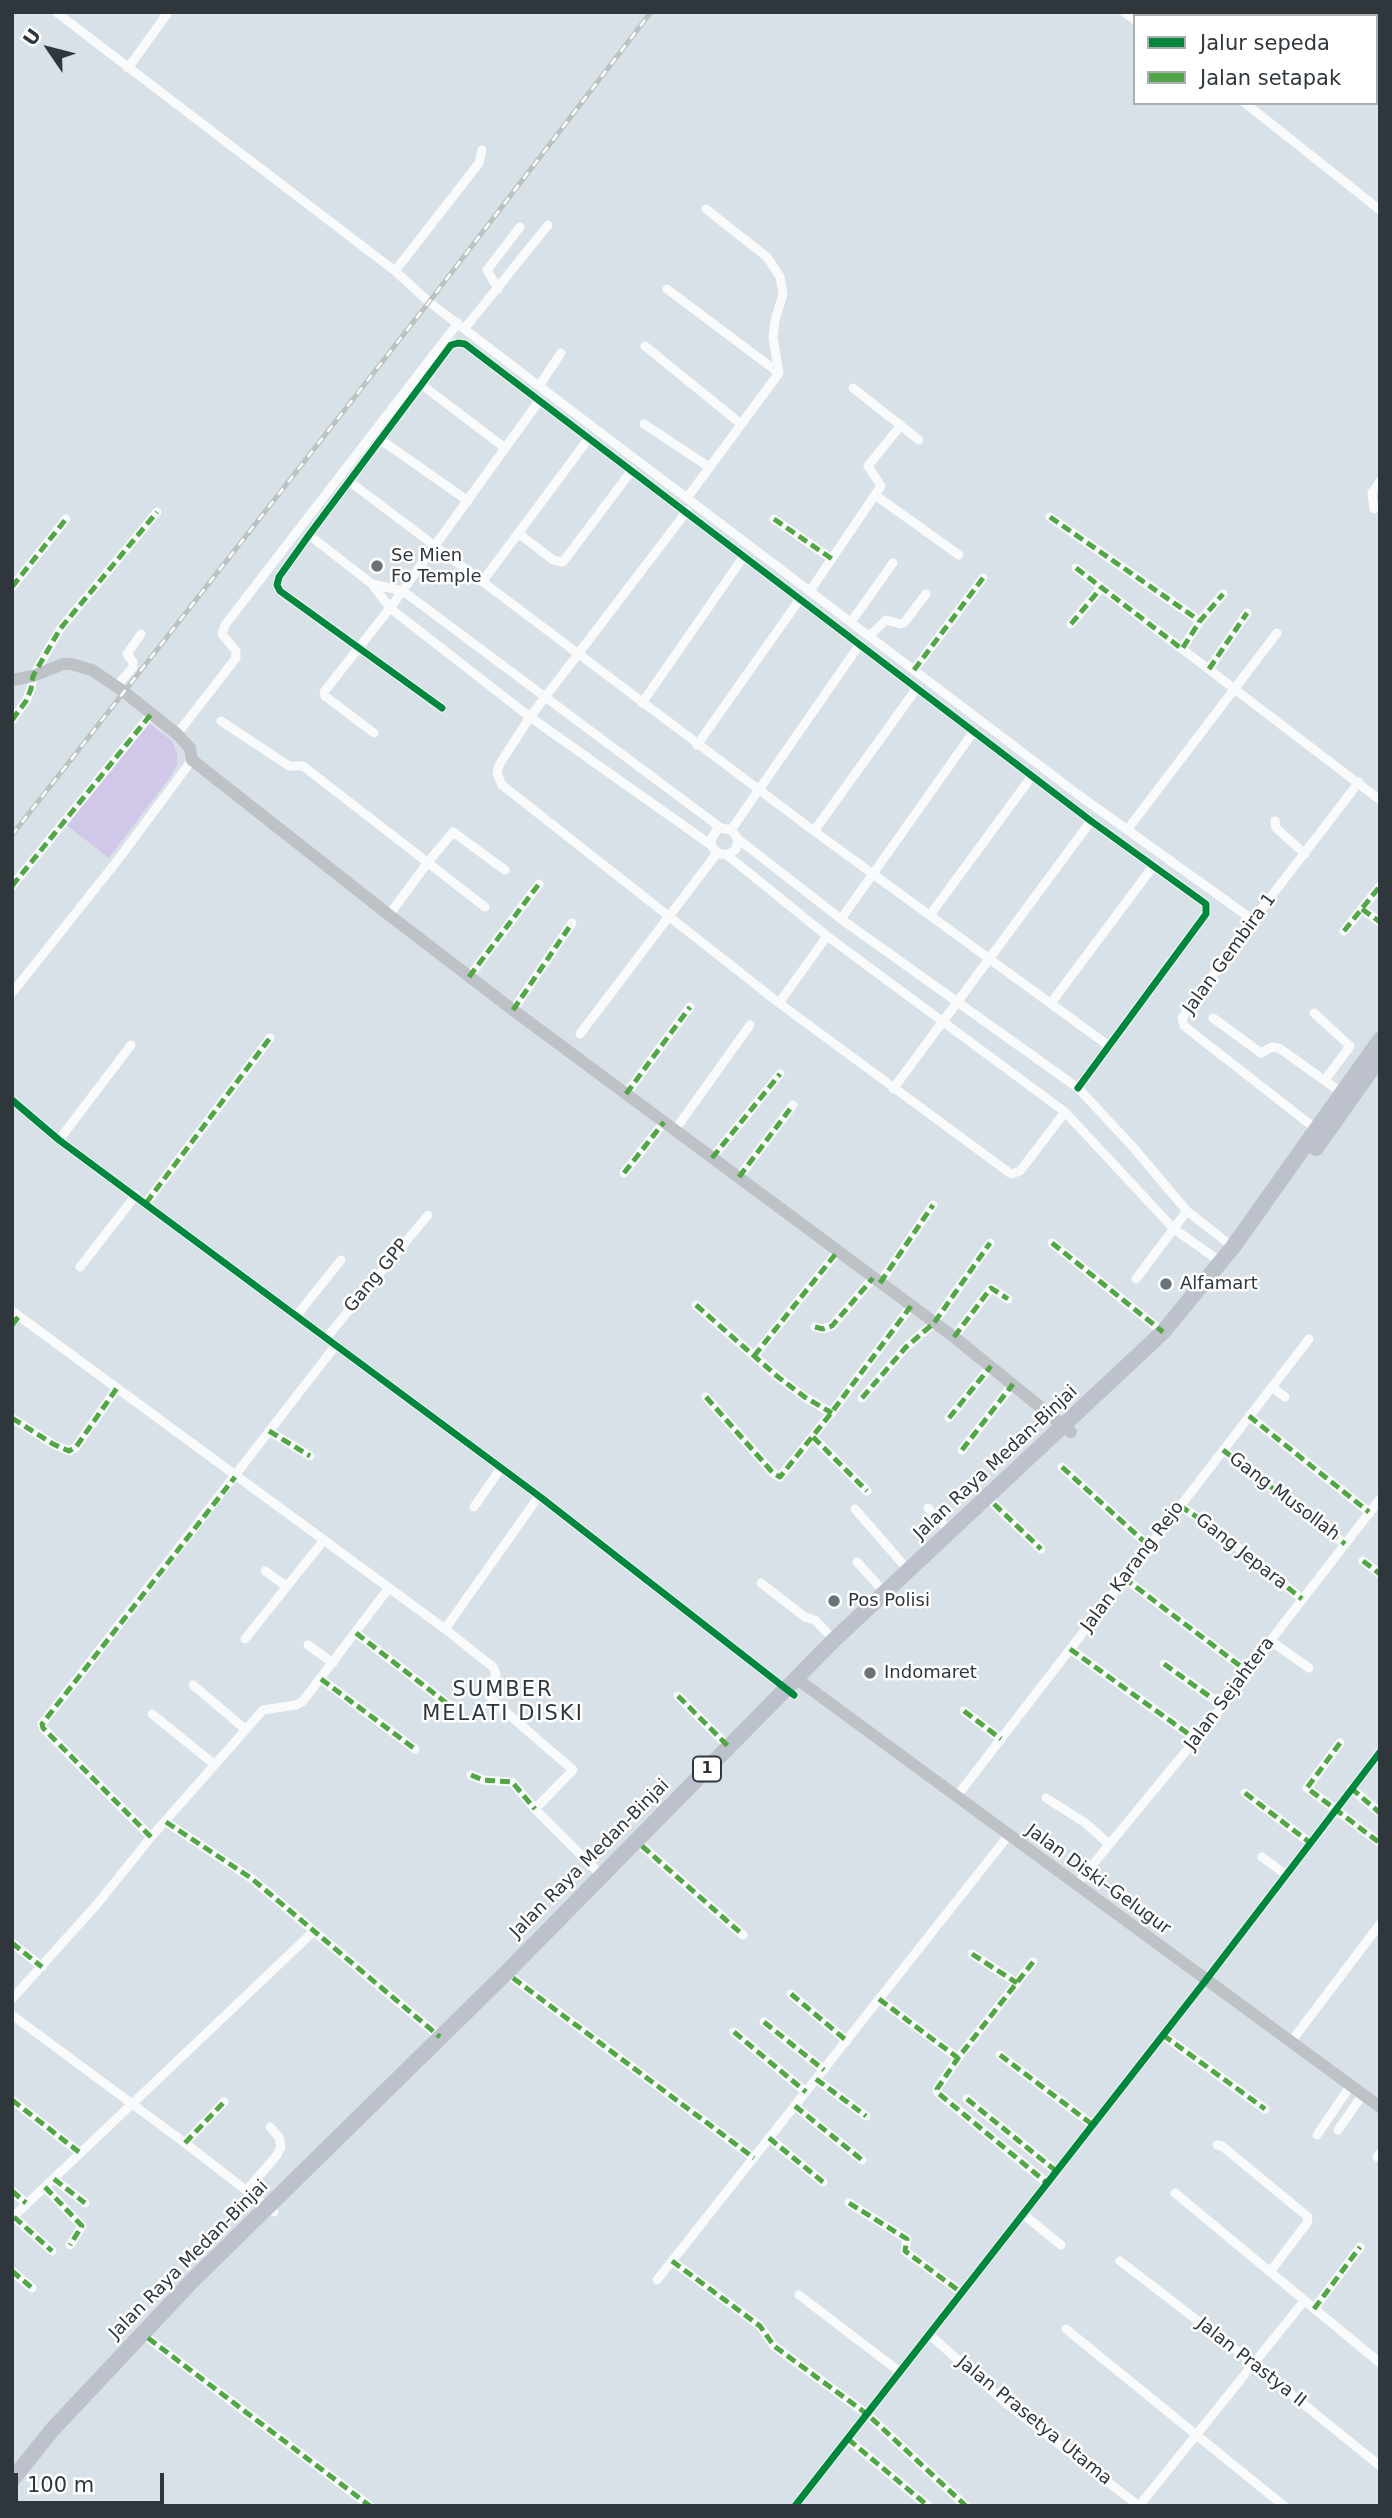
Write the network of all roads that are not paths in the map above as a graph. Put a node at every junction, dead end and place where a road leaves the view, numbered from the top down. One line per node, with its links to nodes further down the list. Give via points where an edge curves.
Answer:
1 (56, 12): 3 (street)
2 (164, 12): 3 (street, via 167,14)
3 (128, 68): 10 (street)
4 (1248, 105): 7 (street)
5 (482, 150): 10 (street, via 479,163)
6 (706, 209): 16 (street, via 767,257 780,277 783,294 774,338)
7 (1380, 210)
8 (548, 225): 11 (street)
9 (520, 228): 11 (street, via 487,270)
10 (395, 271): 13 (street)
11 (498, 289): 13 (street)
12 (667, 289): 16 (street)
13 (461, 326): 18 (street); 87 (street, via 225,625 222,634 236,650 236,658)
14 (645, 346): 22 (street)
15 (561, 353): 18 (street)
16 (779, 373): 22 (street)
17 (422, 385): 20 (street, via 451,345 461,343); 25 (street); 27 (street)
18 (539, 386): 33 (street)
19 (853, 388): 23 (street)
20 (539, 401): 24 (street); 27 (street)
21 (644, 424): 28 (street)
22 (741, 424): 28 (street)
23 (901, 425): 26 (street); 32 (street, via 868,467 881,484)
24 (589, 438): 29 (street); 41 (street)
25 (381, 439): 31 (street); 34 (street)
26 (919, 439)
27 (505, 448): 34 (street)
28 (709, 467): 33 (street)
29 (632, 470): 36 (street); 41 (street, via 563,562 553,560)
30 (1380, 481): 35 (street, via 1372,493)
31 (350, 482): 42 (street); 43 (street)
32 (875, 495): 44 (street); 46 (street)
33 (687, 498): 55 (street)
34 (468, 501): 43 (street)
35 (1374, 509)
36 (687, 511): 45 (street); 70 (street)
37 (157, 512): 73 (street, via 60,629)
38 (1050, 517): 61 (street)
39 (66, 519): 52 (street)
40 (774, 519): 46 (street)
41 (518, 533): 50 (street)
42 (309, 535): 51 (street); 68 (street, via 279,577 278,588)
43 (436, 547): 50 (street); 54 (street)
44 (959, 555)
45 (744, 556): 58 (street); 79 (street)
46 (832, 559): 55 (street)
47 (893, 564): 62 (street)
48 (1076, 568): 53 (street)
49 (983, 578): 72 (street)
50 (482, 582): 70 (street)
51 (372, 584): 54 (street); 59 (street)
52 (12, 587)
53 (1101, 588): 63 (street); 69 (street)
54 (402, 591): 59 (street); 78 (street)
55 (810, 591): 62 (street)
56 (926, 594): 66 (street, via 905,623 886,620)
57 (1223, 594): 61 (street)
58 (800, 599): 67 (street); 88 (street)
59 (390, 608): 68 (street); 82 (street)
60 (1247, 613): 71 (street)
61 (1200, 621): 69 (street)
62 (852, 622): 66 (street)
63 (1071, 624)
64 (1277, 633): 77 (street)
65 (142, 634): 75 (street, via 127,654 133,667)
66 (869, 636): 72 (street)
67 (860, 645): 76 (street); 92 (street)
68 (360, 647): 80 (street); 86 (street, via 324,694)
69 (1182, 649): 71 (street)
70 (577, 654): 78 (street); 79 (street)
71 (1209, 669): 77 (street)
72 (914, 670): 98 (street)
73 (33, 676): 74 (main road); 75 (main road, via 63,664 81,666); 83 (street, via 26,701)
74 (12, 681)
75 (116, 687): 81 (main road)
76 (917, 688): 85 (street); 99 (street)
77 (1234, 688): 91 (street); 98 (street)
78 (544, 698): 82 (street); 96 (street)
79 (642, 703): 88 (street)
80 (442, 708)
81 (152, 713): 87 (main road); 109 (street)
82 (530, 718): 101 (street); 115 (street, via 499,765 502,785)
83 (12, 720)
84 (221, 721): 104 (street, via 289,766 303,766)
85 (974, 731): 90 (street); 107 (street)
86 (374, 733)
87 (177, 734): 89 (main road, via 190,748)
88 (697, 745): 92 (street)
89 (192, 760): 113 (main road); 124 (street)
90 (1032, 776): 94 (street); 114 (street)
91 (1359, 782): 93 (street); 103 (street, Jalan Gembira 1)
92 (760, 791): 97 (street); 99 (street)
93 (1380, 800)
94 (1091, 821): 105 (street); 122 (street)
95 (1275, 821): 103 (street, via 1276,828)
96 (721, 828): 97 (street); 101 (street, via 712,835)
97 (731, 830): 100 (street)
98 (1127, 830): 117 (street)
99 (814, 831): 107 (street)
100 (738, 839): 102 (street, via 736,849); 116 (street)
101 (711, 845): 102 (street)
102 (722, 854): 115 (street); 121 (street)
103 (1305, 854): 117 (street, Jalan Gembira 1)
104 (428, 862): 106 (street, via 453,832); 111 (street); 113 (street)
105 (1154, 865): 127 (street); 138 (street, via 1205,902 1207,912)
106 (505, 870)
107 (873, 874): 114 (street); 116 (street)
108 (539, 884): 123 (street)
109 (12, 886)
110 (1379, 890): 112 (street)
111 (485, 907)
112 (1362, 909): 118 (street); 120 (street)
113 (389, 915): 123 (main road)
114 (930, 915): 122 (street)
115 (669, 919): 126 (street); 134 (street)
116 (841, 919): 125 (street)
117 (1253, 920): 150 (street, Jalan Gembira 1, via 1183,1014 1182,1024)
118 (1380, 922)
119 (572, 923): 129 (street)
120 (1344, 931)
121 (827, 936): 126 (street); 132 (street)
122 (989, 961): 125 (street); 127 (street)
123 (469, 977): 129 (main road)
124 (12, 993)
125 (958, 1002): 132 (street); 142 (street)
126 (779, 1003): 143 (street)
127 (1051, 1003): 138 (street)
128 (690, 1007): 145 (street)
129 (513, 1010): 145 (main road)
130 (1314, 1013): 141 (street, via 1350,1046)
131 (1213, 1018): 141 (street, via 1261,1053 1277,1047)
132 (942, 1023): 143 (street); 148 (street)
133 (750, 1025): 151 (street)
134 (580, 1034)
135 (270, 1038): 157 (street)
136 (1380, 1040): 144 (highway, Jalan Raya Medan-Binjai / 1)
137 (131, 1045): 152 (street)
138 (1109, 1046): 142 (street)
139 (1380, 1059): 196 (highway, Jalan Raya Medan-Binjai / 1, via 1228,1268 1169,1338)
140 (779, 1074): 153 (street)
141 (1325, 1080): 144 (street)
142 (1078, 1088): 159 (street)
143 (893, 1089): 148 (street, via 1013,1175)
144 (1342, 1093): 150 (highway, Jalan Raya Medan-Binjai / 1)
145 (626, 1094): 149 (main road)
146 (12, 1100): 152 (street)
147 (793, 1105): 155 (street)
148 (1065, 1112): 161 (street)
149 (663, 1122): 151 (main road); 154 (street)
150 (1316, 1129): 164 (highway, Jalan Raya Medan-Binjai / 1)
151 (675, 1130): 153 (main road)
152 (59, 1140): 156 (street)
153 (712, 1158): 155 (main road)
154 (624, 1173)
155 (738, 1177): 165 (main road)
156 (135, 1195): 157 (street); 168 (street)
157 (146, 1203): 175 (street)
158 (933, 1205): 170 (street)
159 (1187, 1211): 161 (street); 164 (street)
160 (428, 1215): 180 (street, Gang GPP)
161 (1174, 1228): 167 (street); 169 (street)
162 (990, 1243): 176 (street)
163 (1052, 1243): 179 (street)
164 (1233, 1247): 167 (highway, Jalan Raya Medan-Binjai / 1)
165 (838, 1251): 170 (main road); 184 (street)
166 (341, 1260): 175 (street)
167 (1221, 1262): 179 (highway, Jalan Raya Medan-Binjai / 1)
168 (80, 1267)
169 (1136, 1279)
170 (876, 1280): 173 (main road); 178 (street, via 832,1326)
171 (1008, 1299): 181 (street, via 991,1288)
172 (695, 1305): 184 (street)
173 (911, 1306): 176 (main road); 192 (street)
174 (16, 1314): 177 (street); 188 (street)
175 (297, 1315): 180 (street)
176 (934, 1323): 181 (main road); 191 (street, via 906,1347)
177 (12, 1325)
178 (815, 1328)
179 (1163, 1332): 196 (highway, Jalan Raya Medan-Binjai / 1)
180 (327, 1337): 183 (street)
181 (954, 1337): 185 (main road)
182 (1309, 1339): 187 (street, Jalan Karang Rejo)
183 (337, 1345): 197 (street); 203 (street)
184 (754, 1356): 192 (street)
185 (991, 1366): 186 (main road); 195 (street)
186 (1013, 1384): 196 (main road); 199 (street)
187 (1272, 1387): 189 (street); 193 (street, Jalan Karang Rejo)
188 (117, 1388): 194 (street, via 69,1451); 204 (street)
189 (1285, 1396)
190 (706, 1397): 198 (street, via 778,1477)
191 (862, 1398)
192 (832, 1413): 198 (street)
193 (1249, 1416): 200 (street, Jalan Karang Rejo); 213 (street)
194 (12, 1418)
195 (950, 1418)
196 (1068, 1428): 208 (highway, Jalan Raya Medan-Binjai / 1); 214 (highway, Jalan Raya Medan-Binjai / 1)
197 (270, 1431): 201 (street); 204 (street)
198 (813, 1437): 205 (street)
199 (962, 1450)
200 (1223, 1450): 209 (street, Jalan Karang Rejo); 216 (street, Gang Musollah)
201 (310, 1456)
202 (1062, 1467): 217 (street)
203 (501, 1468): 206 (street); 210 (street)
204 (235, 1477): 215 (street); 267 (street, via 42,1724)
205 (867, 1491)
206 (539, 1496): 230 (street); 243 (street)
207 (1380, 1499): 213 (street, Jalan Sejahtera)
208 (994, 1504): 218 (street); 243 (highway, Jalan Raya Medan-Binjai / 1)
209 (1180, 1506): 217 (street, Jalan Karang Rejo); 229 (street, Gang Jepara)
210 (474, 1507)
211 (928, 1508): 214 (street)
212 (855, 1509): 221 (street)
213 (1369, 1512): 216 (street, Jalan Sejahtera)
214 (951, 1533): 221 (highway, Jalan Raya Medan-Binjai / 1)
215 (324, 1540): 226 (street); 227 (street)
216 (1345, 1544): 229 (street, Jalan Sejahtera)
217 (1149, 1546): 224 (street, Jalan Karang Rejo)
218 (1041, 1549)
219 (1363, 1561): 223 (street)
220 (857, 1562): 228 (street)
221 (909, 1571): 228 (highway, Jalan Raya Medan-Binjai / 1)
222 (265, 1572): 226 (street)
223 (1380, 1574)
224 (1124, 1578): 236 (street, Jalan Karang Rejo); 240 (street)
225 (761, 1583): 233 (street, via 815,1620)
226 (286, 1586): 232 (street)
227 (388, 1589): 230 (street); 231 (street)
228 (885, 1593): 233 (highway, Jalan Raya Medan-Binjai / 1)
229 (1302, 1599): 234 (street, Jalan Sejahtera)
230 (445, 1629): 262 (street, via 495,1670 489,1694 495,1704 573,1770)
231 (356, 1633): 237 (street); 245 (street)
232 (245, 1639)
233 (834, 1640): 243 (highway, Jalan Raya Medan-Binjai / 1)
234 (1271, 1641): 239 (street); 240 (street, Jalan Sejahtera)
235 (308, 1645): 237 (street)
236 (1070, 1649): 250 (street, Jalan Karang Rejo); 251 (street)
237 (333, 1663): 241 (street)
238 (1164, 1664): 246 (street)
239 (1309, 1668)
240 (1247, 1671): 246 (street, Jalan Sejahtera)
241 (321, 1679): 249 (street, via 301,1703 266,1708); 254 (street)
242 (193, 1685): 249 (street)
243 (796, 1687): 253 (highway, Jalan Raya Medan-Binjai / 1); 260 (main road, Jalan Diski–Gelugur); 271 (highway, Jalan Raya Medan-Binjai / 1)
244 (678, 1696): 253 (street)
245 (449, 1705)
246 (1223, 1706): 251 (street, Jalan Sejahtera)
247 (964, 1711): 250 (street)
248 (152, 1714): 256 (street)
249 (245, 1729): 256 (street)
250 (1001, 1739): 260 (street, Jalan Karang Rejo)
251 (1197, 1740): 270 (street, Jalan Sejahtera)
252 (1340, 1743): 263 (street, via 1307,1788)
253 (729, 1747): 274 (highway, Jalan Raya Medan-Binjai / 1)
254 (415, 1749)
255 (1380, 1752): 258 (street)
256 (214, 1764): 265 (street)
257 (471, 1775): 262 (street, via 510,1781)
258 (1351, 1788): 263 (street); 264 (street)
259 (1245, 1793): 268 (street)
260 (957, 1796): 266 (main road, Jalan Diski–Gelugur)
261 (1046, 1798): 270 (street)
262 (534, 1809): 274 (street)
263 (1337, 1809): 268 (street); 269 (street)
264 (1380, 1813)
265 (166, 1822): 267 (street); 277 (street, via 251,1878)
266 (1008, 1836): 275 (main road, Jalan Diski–Gelugur); 288 (street)
267 (151, 1837): 282 (street)
268 (1310, 1842): 273 (street)
269 (1380, 1843)
270 (1109, 1844): 275 (street, Jalan Sejahtera)
271 (642, 1846): 278 (street); 283 (highway, Jalan Raya Medan-Binjai / 1)
272 (1262, 1857): 273 (street)
273 (1285, 1874): 284 (street)
274 (601, 1875): 293 (highway, Jalan Raya Medan-Binjai / 1)
275 (1076, 1885): 284 (main road, Jalan Diski–Gelugur)
276 (1380, 1924): 295 (street)
277 (314, 1931): 293 (street); 306 (street)
278 (743, 1934)
279 (12, 1943): 282 (street)
280 (972, 1954): 285 (street)
281 (1033, 1962): 285 (street)
282 (42, 1967): 287 (street)
283 (513, 1978): 319 (street); 332 (highway, Jalan Raya Medan-Binjai / 1)
284 (1206, 1980): 292 (street); 295 (main road, Jalan Diski–Gelugur)
285 (1017, 1983): 297 (street)
286 (791, 1994): 294 (street)
287 (12, 1999)
288 (879, 1999): 294 (street); 297 (street)
289 (12, 2015): 306 (street)
290 (764, 2022): 298 (street)
291 (734, 2032): 301 (street)
292 (1163, 2035): 309 (street); 311 (street)
293 (440, 2036): 332 (highway, Jalan Raya Medan-Binjai / 1)
294 (847, 2041): 298 (street)
295 (1290, 2043): 300 (main road, Jalan Diski–Gelugur)
296 (1000, 2055): 311 (street)
297 (958, 2058): 324 (street, via 938,2093)
298 (824, 2070): 299 (street)
299 (816, 2080): 301 (street); 310 (street)
300 (1351, 2085): 302 (main road, Jalan Diski–Gelugur); 314 (street)
301 (806, 2092): 307 (street)
302 (1363, 2094): 308 (main road, Jalan Diski–Gelugur); 313 (street)
303 (967, 2099): 321 (street)
304 (12, 2100): 318 (street)
305 (224, 2102): 316 (street)
306 (133, 2105): 316 (street); 318 (street)
307 (795, 2106): 315 (street); 320 (street)
308 (1380, 2107)
309 (1265, 2109)
310 (866, 2116)
311 (1093, 2125): 321 (street)
312 (270, 2127): 326 (street, via 281,2147)
313 (1338, 2130)
314 (1317, 2134)
315 (769, 2138): 319 (street); 323 (street)
316 (185, 2143): 326 (street)
317 (1217, 2145): 342 (street, via 1308,2217)
318 (79, 2152): 322 (street)
319 (754, 2158): 339 (street)
320 (862, 2160)
321 (1056, 2171): 324 (street)
322 (54, 2179): 325 (street); 330 (street)
323 (823, 2182)
324 (1047, 2183): 333 (street)
325 (45, 2187): 329 (street); 335 (street, via 81,2224)
326 (247, 2190): 332 (street)
327 (12, 2191): 329 (street)
328 (1175, 2193): 342 (street)
329 (26, 2203): 334 (street)
330 (85, 2203)
331 (849, 2203): 345 (street, via 907,2239 905,2251)
332 (271, 2209): 351 (highway, Jalan Raya Medan-Binjai / 1); 359 (highway, Jalan Raya Medan-Binjai / 1, via 142,2332)
333 (1023, 2214): 336 (street); 345 (street)
334 (13, 2218): 338 (street)
335 (70, 2245)
336 (1061, 2245)
337 (1360, 2247): 348 (street)
338 (52, 2251)
339 (672, 2261): 343 (street); 355 (street, via 760,2326 774,2346)
340 (1120, 2261): 353 (street, Jalan Prastya II)
341 (12, 2271): 344 (street)
342 (1270, 2272): 347 (street)
343 (657, 2280)
344 (32, 2288)
345 (962, 2292): 350 (street)
346 (799, 2295): 354 (street)
347 (1304, 2301): 348 (street); 353 (street)
348 (1314, 2309): 352 (street)
349 (1066, 2329): 356 (street)
350 (929, 2334): 354 (street); 365 (street, Jalan Prasetya Utama, via 1008,2405)
351 (148, 2339): 360 (highway, Jalan Raya Medan-Binjai / 1, via 58,2436); 361 (street)
352 (1380, 2363)
353 (1254, 2364): 356 (street); 358 (street, Jalan Prastya II)
354 (900, 2372): 355 (street)
355 (867, 2414): 357 (street); 364 (street)
356 (1196, 2435): 365 (street); 366 (street)
357 (848, 2439): 362 (street); 363 (street)
358 (1380, 2466)
359 (12, 2480)
360 (12, 2494)
361 (370, 2506)
362 (795, 2506)
363 (928, 2506)
364 (966, 2506)
365 (1139, 2506)
366 (1284, 2506)

